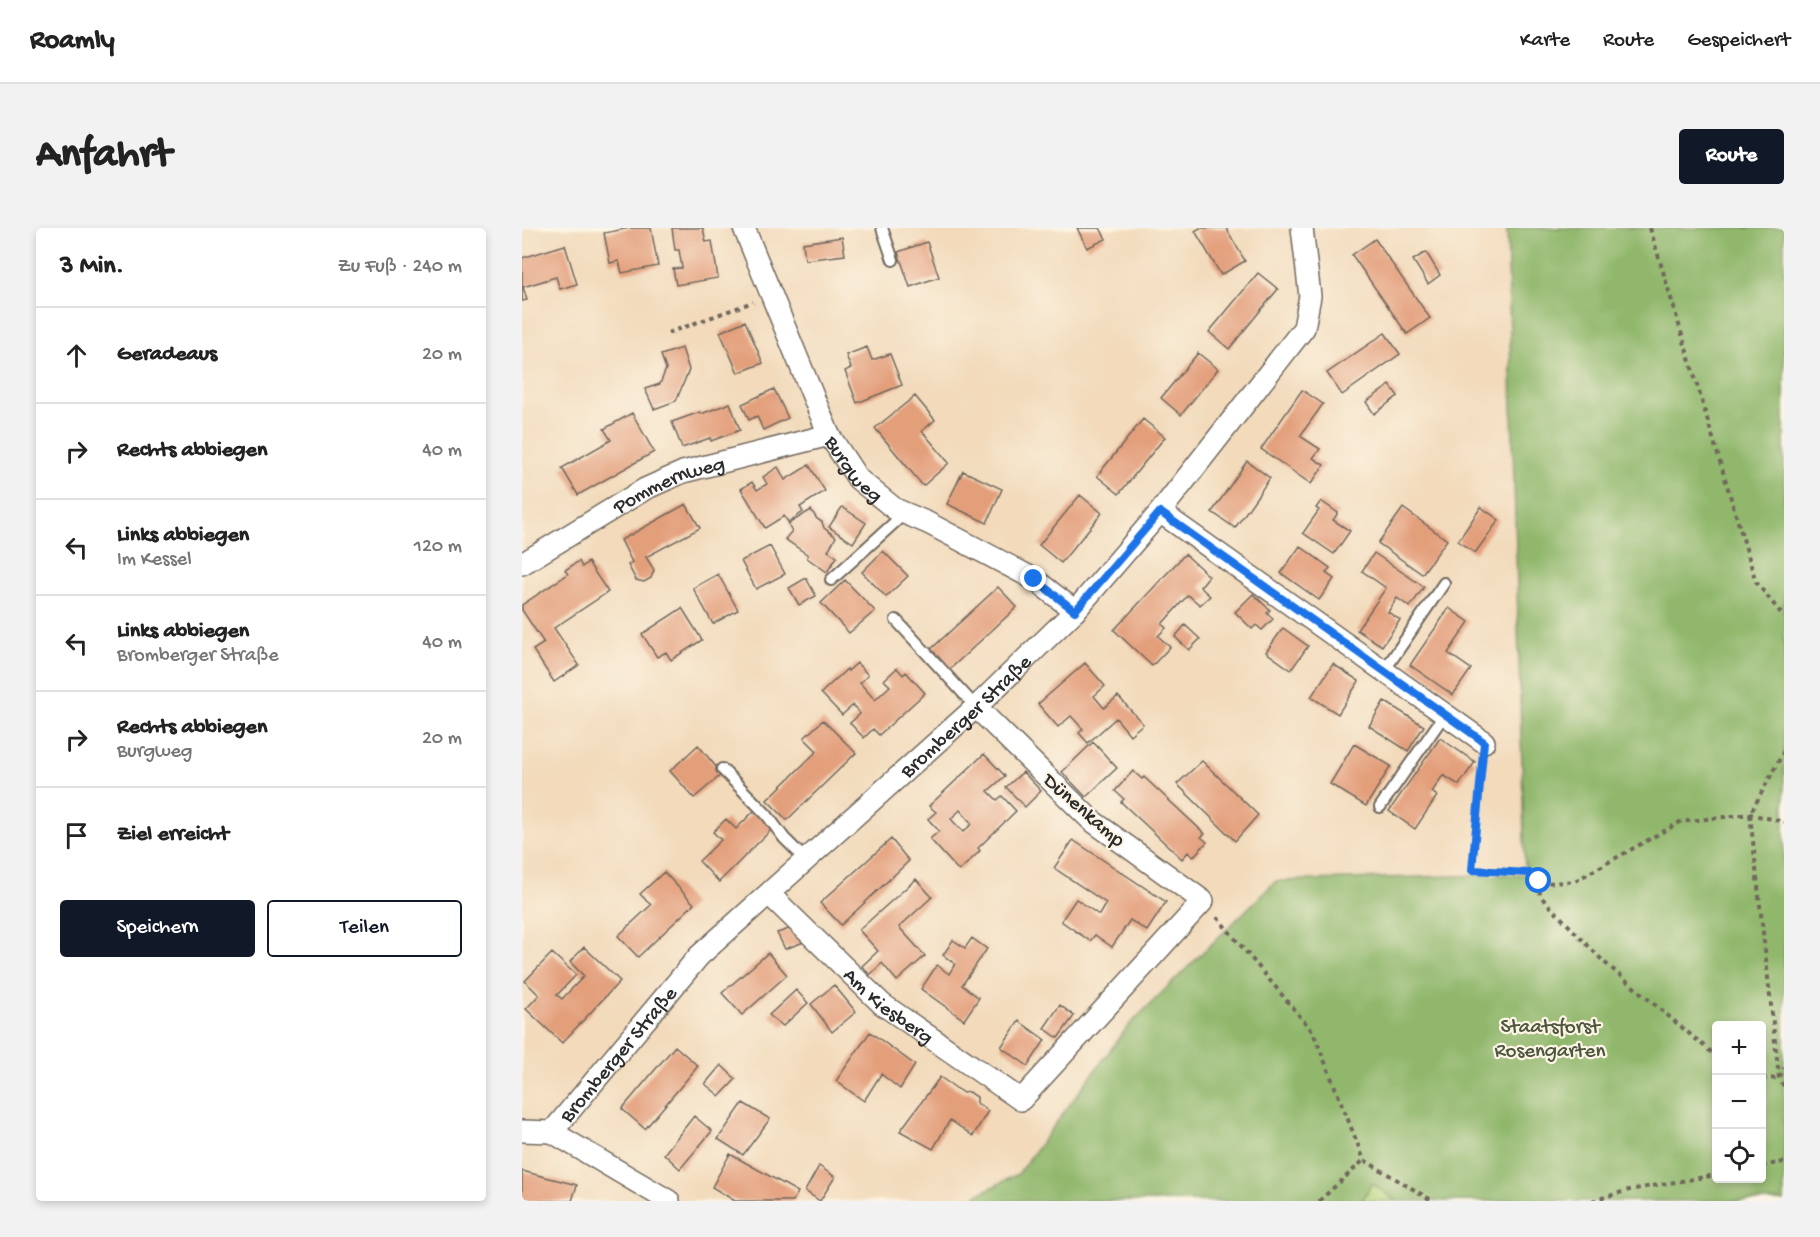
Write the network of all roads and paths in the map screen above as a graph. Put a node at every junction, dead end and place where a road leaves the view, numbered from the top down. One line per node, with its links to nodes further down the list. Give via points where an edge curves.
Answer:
1 (744, 228): 8 (street, Burgweg)
2 (882, 228): 5 (lane)
3 (1302, 228): 9 (street, Bromberger Straße, via 1310,296 1304,328)
4 (1650, 228): 15 (path, via 1756,582)
5 (892, 260)
6 (760, 299): 7 (path)
7 (668, 333)
8 (829, 435): 10 (street, Burgweg, via 858,479); 11 (street, Pommernweg, via 683,472 645,489)
9 (1160, 512): 14 (street, Bromberger Straße); 17 (street)
10 (904, 514): 12 (lane); 14 (street, Burgweg, via 1034,579)
11 (522, 564)
12 (831, 580)
13 (1444, 583): 17 (lane)
14 (1075, 611): 18 (street, Bromberger Straße)
15 (1784, 617)
16 (896, 620): 18 (lane)
17 (1384, 671): 19 (street)
18 (976, 708): 26 (street, Bromberger Straße); 29 (street, Dünenkamp, via 1091,820)
19 (1445, 714): 20 (street); 23 (lane)
20 (1484, 742): 27 (path, via 1472,870 1529,873)
21 (1784, 751): 24 (path)
22 (722, 769): 26 (lane)
23 (1380, 807)
24 (1750, 814): 25 (path); 27 (path, via 1680,822 1575,880); 32 (path)
25 (1784, 822)
26 (806, 860): 28 (street, Bromberger Straße)
27 (1539, 881): 30 (path, via 1540,896 1604,962)
28 (769, 894): 29 (street, Am Kiesberg, via 882,1004 1021,1100); 36 (street, Bromberger Straße, via 699,956)
29 (1203, 900): 37 (path, via 1313,1032)
30 (1712, 1053)
31 (1784, 1067): 32 (path)
32 (1779, 1078): 33 (path); 34 (path)
33 (1766, 1079)
34 (1784, 1086)
35 (522, 1131): 36 (street, Bromberger Straße)
36 (552, 1132): 41 (street)
37 (1364, 1160): 42 (path); 43 (path)
38 (1784, 1162): 39 (path)
39 (1766, 1166)
40 (1712, 1175): 44 (path)
41 (669, 1201)
42 (1319, 1201)
43 (1433, 1201)
44 (1592, 1201)

